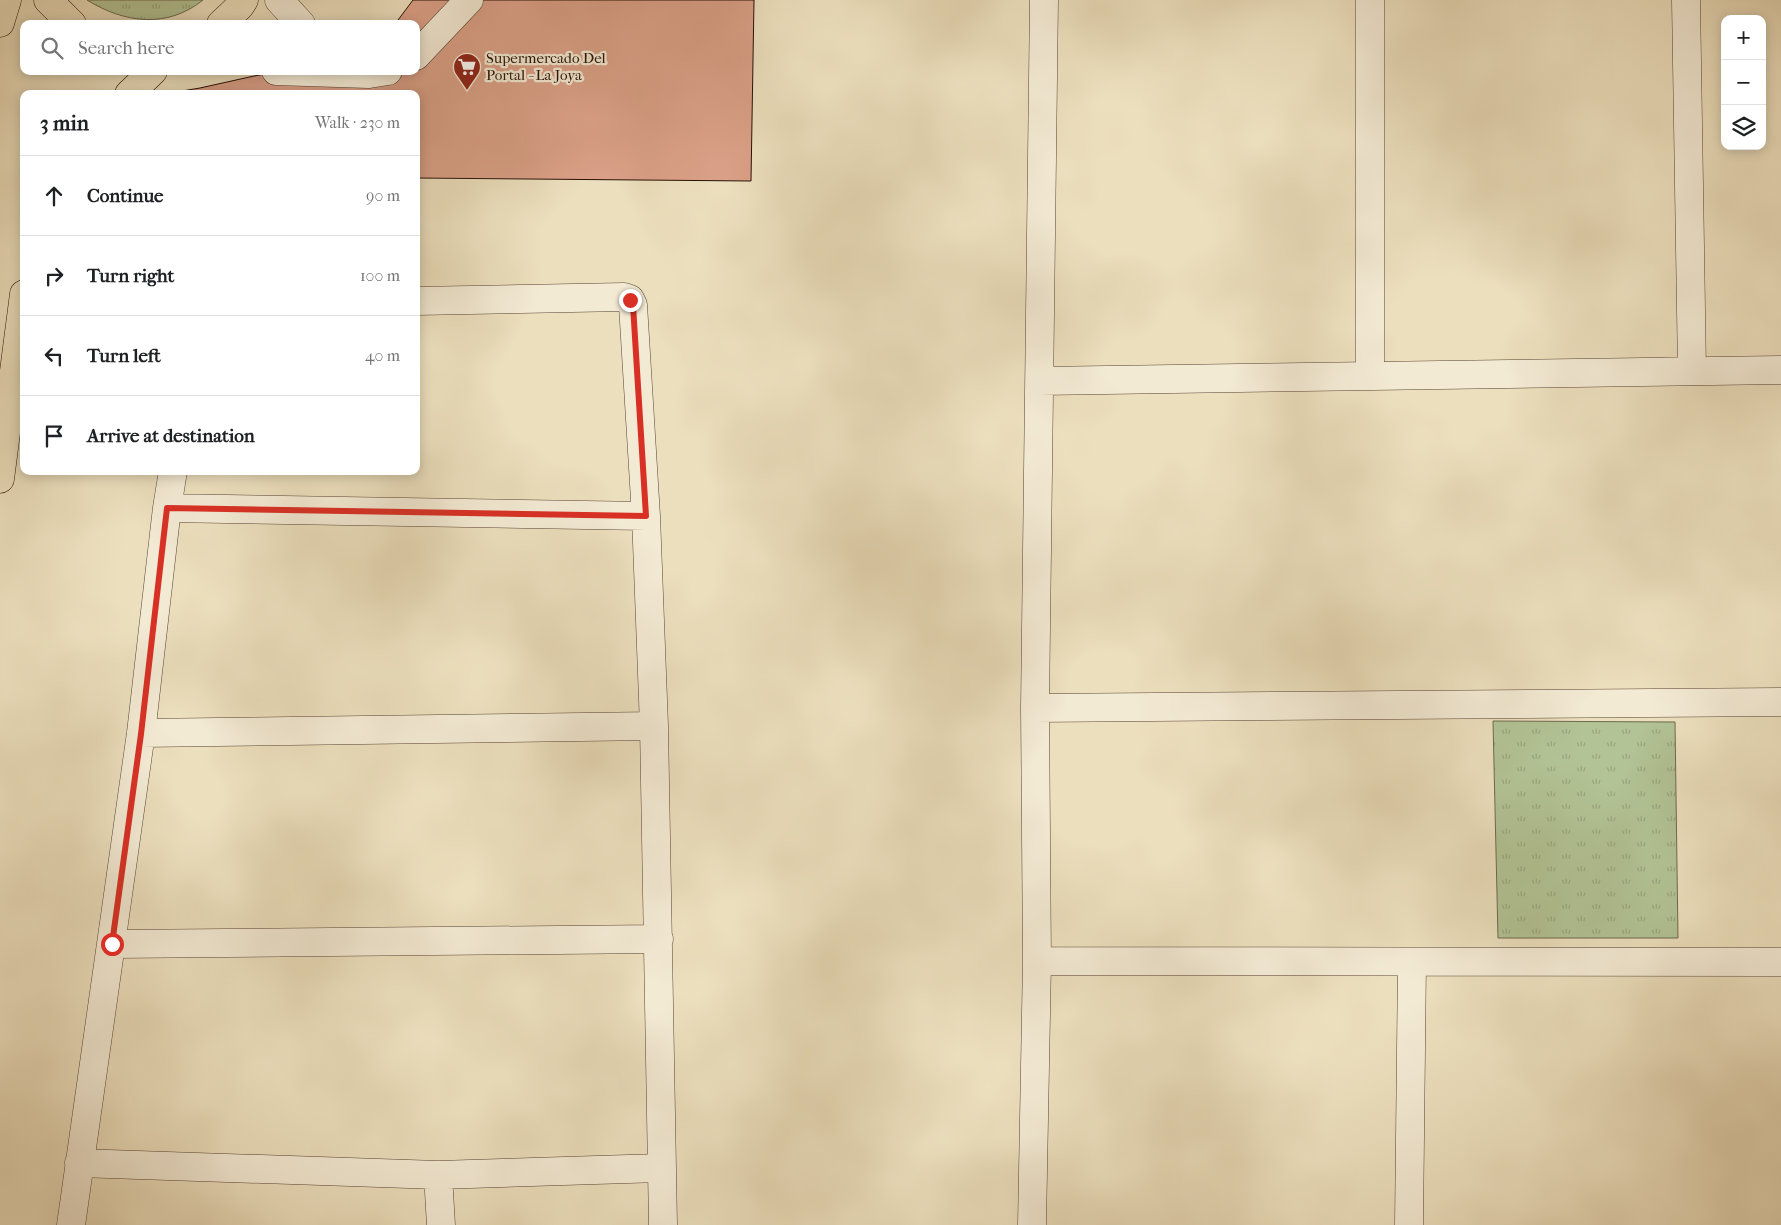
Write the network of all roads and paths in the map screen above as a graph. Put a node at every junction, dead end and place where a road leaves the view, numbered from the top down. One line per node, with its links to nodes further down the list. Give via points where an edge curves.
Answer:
1 (7, 0): 12 (main road)
2 (48, 0): 9 (main road)
3 (244, 0): 10 (main road)
4 (279, 0): 11 (street)
5 (469, 0): 13 (street)
6 (1044, 0): 21 (street)
7 (1370, 0): 20 (street)
8 (1686, 0): 19 (street)
9 (68, 20)
10 (225, 20)
11 (297, 20)
12 (0, 23)
13 (420, 52)
14 (149, 75): 15 (main road)
15 (133, 90)
16 (420, 301): 25 (street, via 624,297 630,300 633,305)
17 (20, 325): 23 (main road)
18 (1781, 370): 19 (street)
19 (1692, 371): 20 (street)
20 (1370, 376): 21 (street)
21 (1040, 381): 27 (street)
22 (172, 475): 24 (street)
23 (0, 479)
24 (167, 508): 25 (street); 29 (street)
25 (646, 516): 28 (street)
26 (1781, 702): 27 (street)
27 (1035, 708): 32 (street)
28 (654, 726): 29 (street); 30 (street)
29 (141, 734): 31 (street)
30 (659, 939): 31 (street); 36 (street)
31 (112, 944): 35 (street)
32 (1037, 961): 33 (street); 41 (street)
33 (1412, 962): 34 (street); 42 (street)
34 (1781, 962)
35 (79, 1162): 37 (street); 38 (street)
36 (660, 1168): 37 (street); 40 (street)
37 (438, 1175): 39 (street)
38 (72, 1225)
39 (440, 1225)
40 (663, 1225)
41 (1032, 1225)
42 (1409, 1225)

